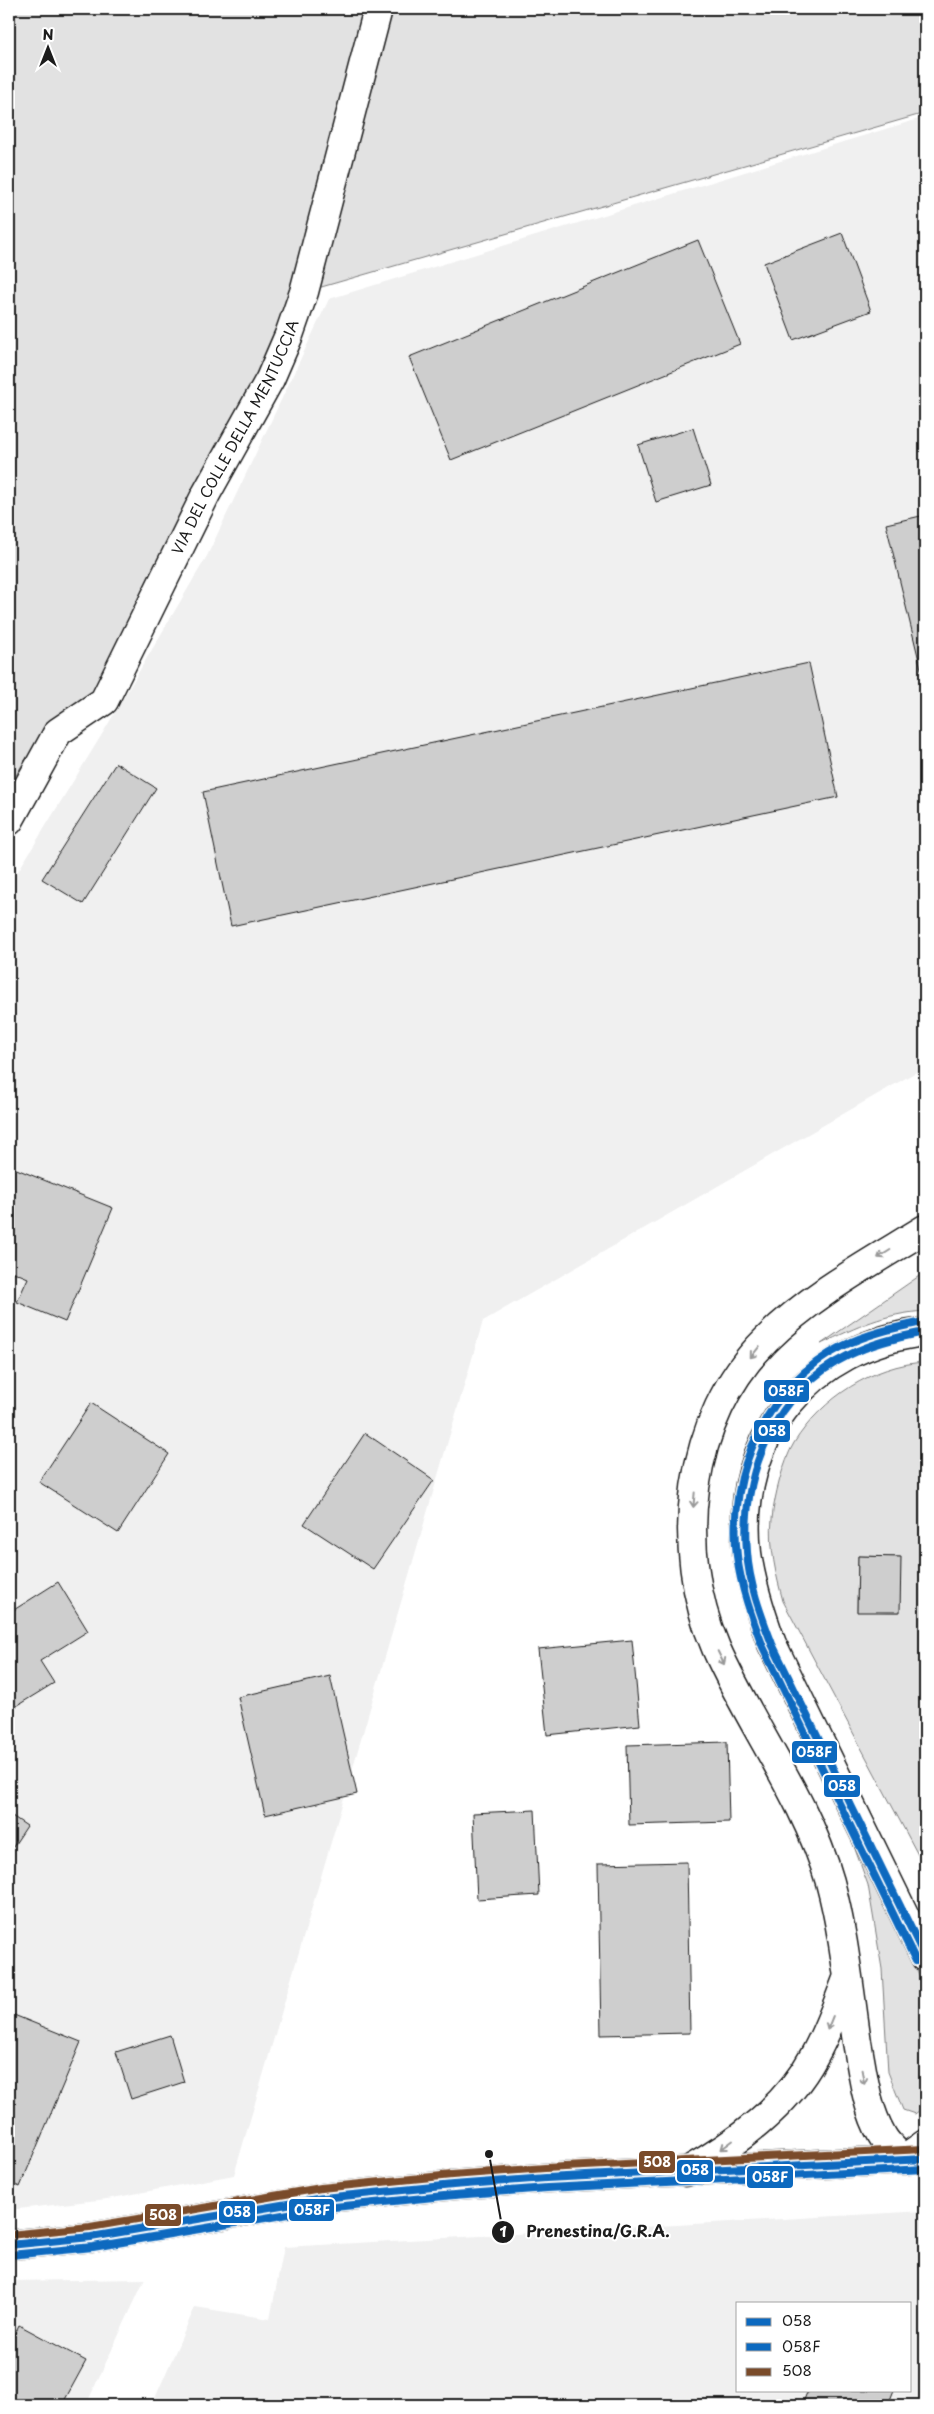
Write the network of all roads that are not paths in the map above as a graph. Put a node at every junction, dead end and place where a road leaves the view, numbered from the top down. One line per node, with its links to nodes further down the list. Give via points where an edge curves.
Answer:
1 (378, 9): 2 (main road, VIA DEL COLLE DELLA MENTUCCIA, via 304,292 270,379 206,494 104,701 58,732)
2 (9, 821)
3 (925, 1229): 6 (main road, one-way to 6, via 808,1303 764,1342 719,1406 703,1450 694,1497 693,1548 700,1598 716,1647 821,1856 838,1917)
4 (925, 1332): 5 (main road, via 870,1344 836,1360 782,1409 755,1464 748,1492 746,1523 747,1552 756,1598 772,1644)
5 (925, 1957)
6 (847, 1978): 7 (main road, one-way to 7, via 862,2073 874,2119 884,2139); 8 (main road, one-way to 8, via 830,2026 794,2087 749,2129)
7 (918, 2154): 8 (main road)
8 (686, 2172): 9 (main road, via 537,2178 323,2198 91,2237)
9 (9, 2245)

